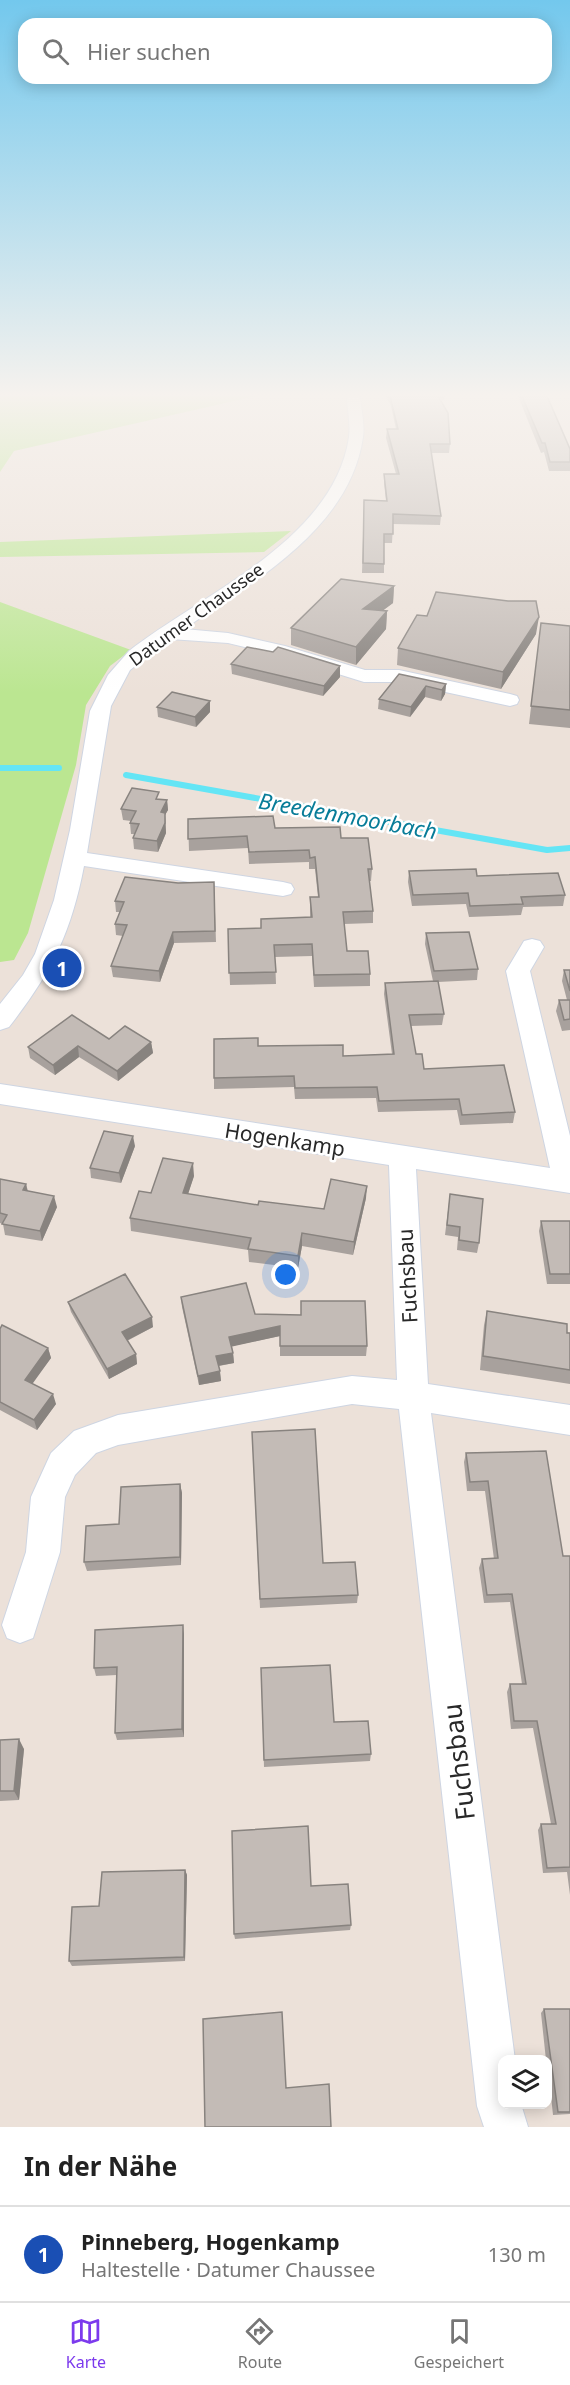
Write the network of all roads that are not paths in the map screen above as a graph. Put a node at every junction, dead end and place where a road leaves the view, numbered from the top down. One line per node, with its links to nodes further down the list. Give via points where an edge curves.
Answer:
1 (335, 495): 2 (street, Datumer Chaussee, via 286,548)
2 (166, 633): 3 (street, via 250,642 364,676 399,676); 4 (street, Datumer Chaussee, via 124,666 101,706)
3 (510, 700)
4 (75, 858): 5 (street); 7 (street, Datumer Chaussee, via 62,912 42,964)
5 (284, 889)
6 (531, 947): 10 (street, via 518,971)
7 (0, 1021)
8 (0, 1094): 9 (street, Hogenkamp)
9 (402, 1156): 10 (street, Hogenkamp); 11 (street, Fuchsbau)
10 (568, 1181)
11 (413, 1396): 12 (street); 13 (street, via 352,1390 118,1430 85,1442 63,1464 48,1497 43,1552); 14 (street, Fuchsbau, via 499,2106)
12 (570, 1420)
13 (20, 1624)
14 (506, 2127)

